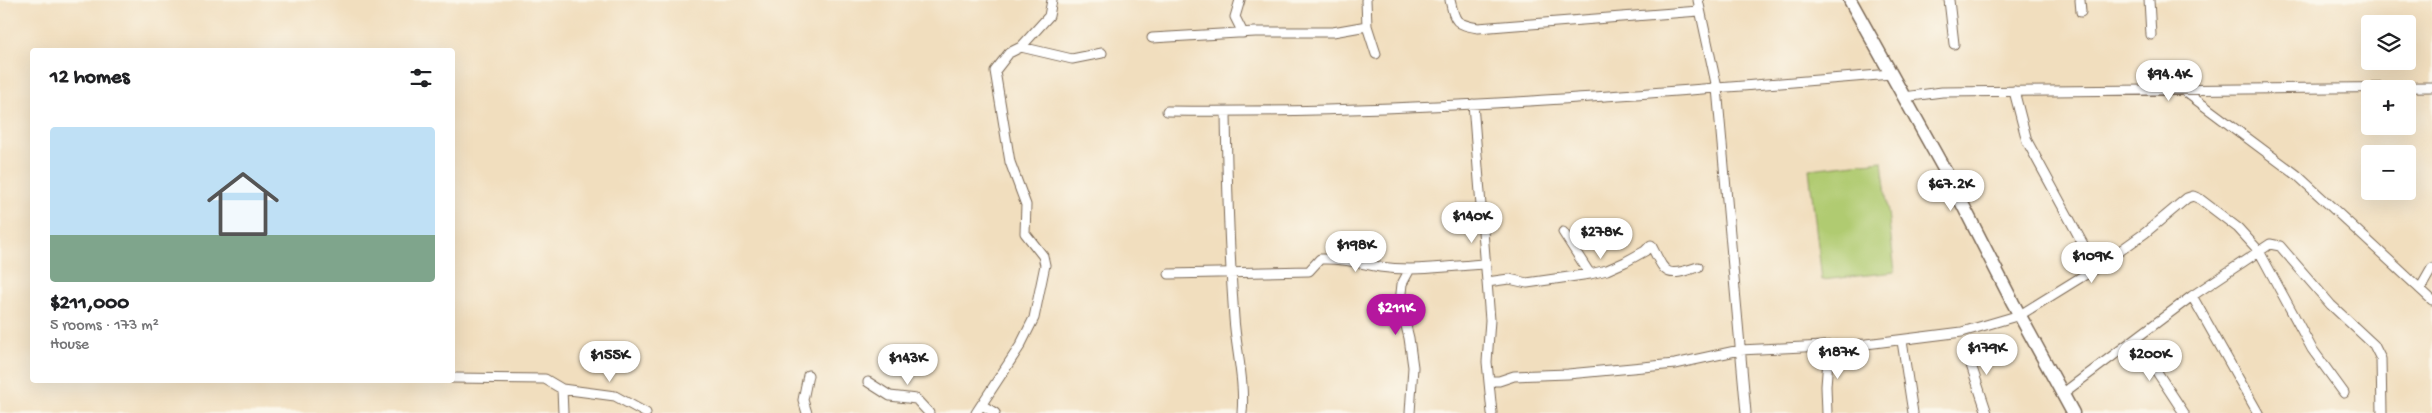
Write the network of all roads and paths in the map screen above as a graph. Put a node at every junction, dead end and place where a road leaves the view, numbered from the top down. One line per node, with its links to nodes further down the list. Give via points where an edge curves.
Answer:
1 (1052, 0): 17 (street, via 1049,16)
2 (1240, 0): 13 (street, via 1235,17)
3 (1366, 0): 12 (street)
4 (1450, 0): 10 (street, via 1454,19 1461,25 1478,28)
5 (1698, 0): 10 (street)
6 (1850, 0): 20 (street)
7 (1949, 0): 16 (street)
8 (2080, 0): 11 (street)
9 (2149, 0): 14 (street)
10 (1699, 10): 22 (street)
11 (2081, 12)
12 (1367, 26): 13 (street, via 1333,32); 19 (street)
13 (1244, 33): 15 (street)
14 (2151, 35)
15 (1152, 38)
16 (1954, 44)
17 (1021, 47): 18 (street, via 1072,59); 56 (street, via 1009,53 995,71 1010,162 1026,205 1025,233 1043,256 1045,266 1034,318 1020,346)
18 (1102, 53)
19 (1376, 54)
20 (1891, 74): 22 (street); 25 (street)
21 (2432, 87): 23 (street)
22 (1717, 88): 26 (street); 48 (street)
23 (2182, 90): 24 (street); 40 (street, via 2297,175)
24 (2014, 91): 25 (street, via 1942,92); 33 (street, via 2027,141)
25 (1904, 97): 43 (street, via 1950,178)
26 (1472, 104): 28 (street); 31 (street)
27 (1166, 111): 28 (street)
28 (1226, 112): 36 (street)
29 (1563, 232): 38 (street)
30 (2259, 251): 33 (street, via 2238,228 2192,196); 41 (street); 54 (street, via 2312,349); 72 (street, via 2270,244 2280,246 2330,305 2374,346 2381,359)
31 (1485, 264): 35 (street); 39 (street)
32 (1698, 267): 38 (street, via 1680,273 1669,272 1659,265 1651,245 1626,262)
33 (2096, 268): 43 (street)
34 (2432, 268): 40 (street)
35 (1410, 269): 36 (street, via 1380,267 1342,258 1320,259 1309,271); 63 (street, via 1402,284 1400,302 1413,367)
36 (1231, 273): 37 (street); 62 (street, via 1244,398)
37 (1169, 274)
38 (1590, 274): 39 (street, via 1527,283 1508,279)
39 (1487, 282): 51 (street)
40 (2420, 289): 42 (street)
41 (2192, 296): 44 (street); 71 (street)
42 (2432, 300)
43 (2020, 315): 45 (street, via 1962,332); 55 (street)
44 (2136, 340): 55 (street); 70 (street)
45 (1902, 341): 46 (street); 67 (street)
46 (1829, 346): 48 (street); 66 (street)
47 (1964, 347): 68 (street)
48 (1740, 350): 51 (street, via 1675,364 1514,376); 65 (street)
49 (808, 375): 59 (street, via 802,400)
50 (455, 378): 53 (street, via 544,379)
51 (1489, 381): 64 (street)
52 (868, 382): 60 (street, via 890,396 916,399)
53 (562, 389): 57 (street); 58 (street, via 615,396)
54 (2344, 393)
55 (2062, 394): 69 (street)
56 (979, 409): 61 (street)
57 (563, 413)
58 (646, 413)
59 (807, 413)
60 (929, 413)
61 (995, 413)
62 (1242, 413)
63 (1410, 413)
64 (1492, 413)
65 (1746, 413)
66 (1827, 413)
67 (1913, 413)
68 (1986, 413)
69 (2073, 413)
70 (2184, 413)
71 (2258, 413)
72 (2382, 413)

